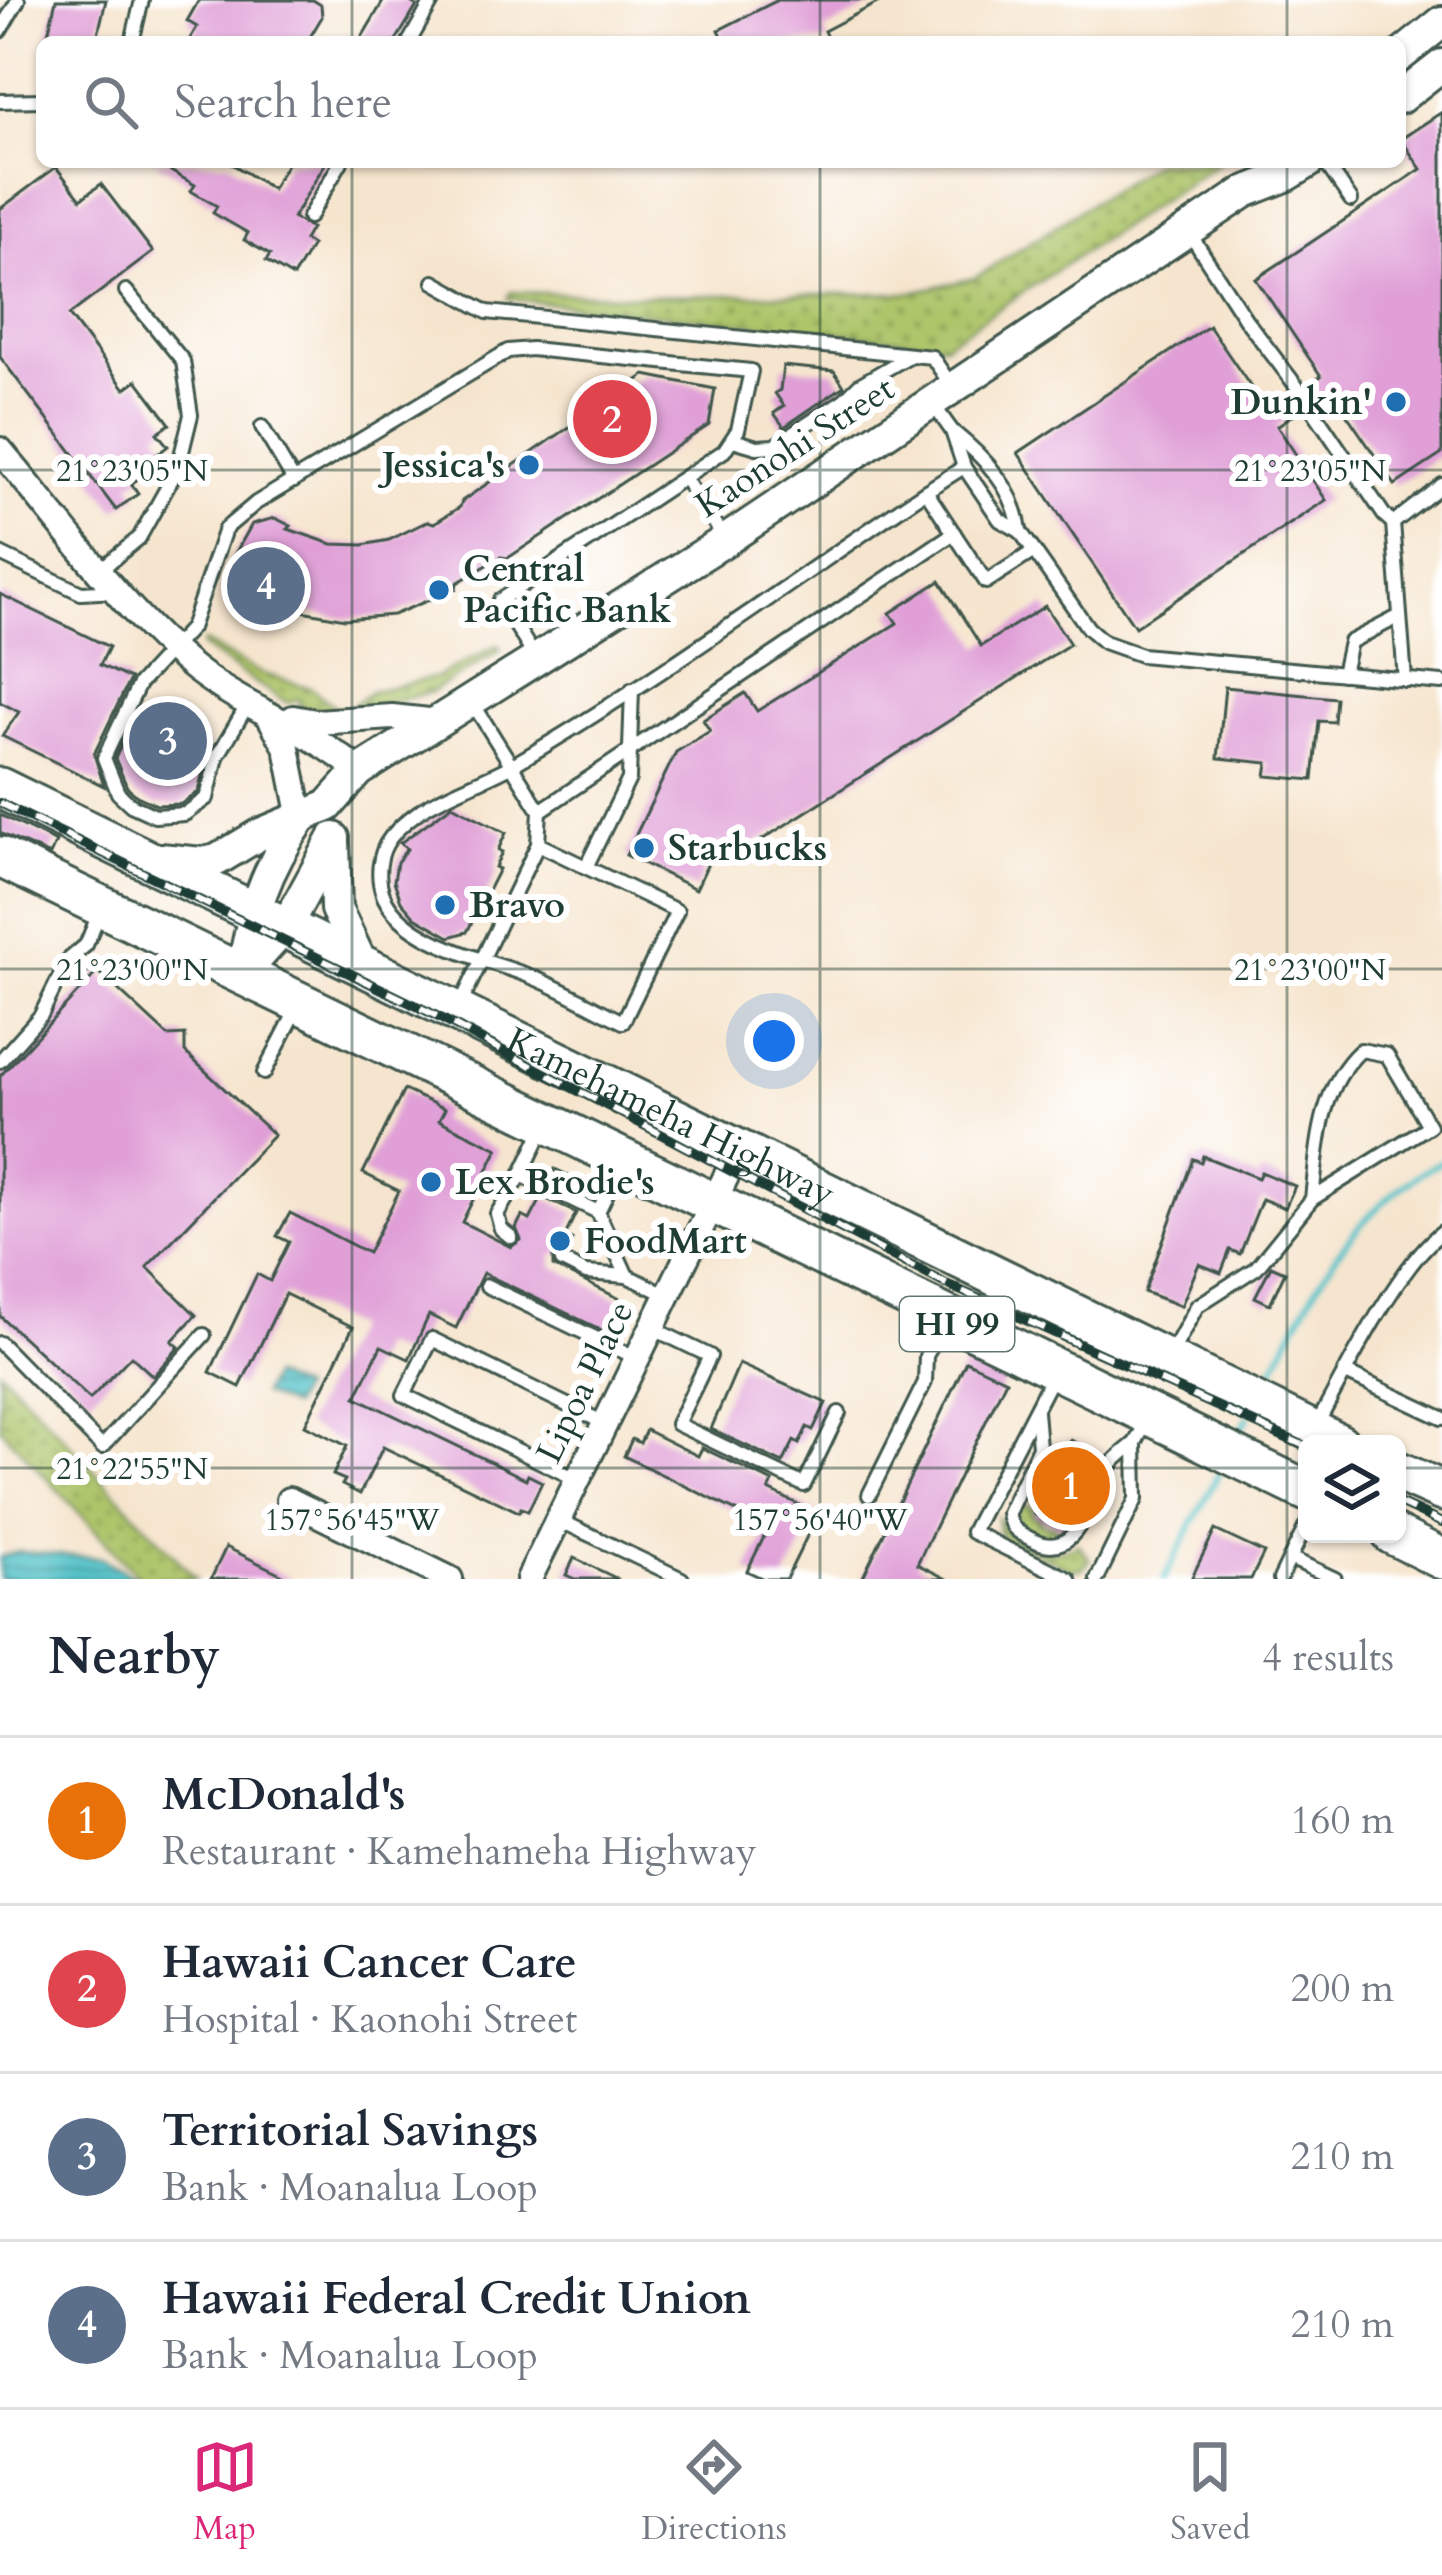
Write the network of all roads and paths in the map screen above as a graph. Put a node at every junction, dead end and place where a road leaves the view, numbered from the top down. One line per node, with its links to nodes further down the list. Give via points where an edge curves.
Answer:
1 (18, 0): 5 (lane)
2 (142, 0): 6 (lane)
3 (433, 0): 7 (lane)
4 (1442, 22): 8 (street)
5 (0, 31)
6 (133, 36)
7 (412, 36)
8 (1406, 51)
9 (1442, 65): 10 (street)
10 (1406, 93)
11 (36, 100): 12 (lane)
12 (0, 101)
13 (338, 168): 19 (lane)
14 (1259, 168): 17 (street, Kaonohi Street)
15 (1299, 168): 17 (street, Kaonohi Street)
16 (1329, 168): 18 (lane)
17 (1245, 192): 20 (street, Kaonohi Street)
18 (1351, 200)
19 (309, 217)
20 (1188, 231): 24 (lane); 25 (street, Kaonohi Street)
21 (434, 282): 23 (lane, via 487,312)
22 (127, 290): 42 (lane, via 183,361 191,415 178,468 139,538)
23 (910, 355): 25 (lane, via 932,357); 29 (lane, via 774,446)
24 (1300, 391)
25 (943, 396): 28 (lane); 39 (street, Kaonohi Street)
26 (1309, 404): 36 (lane)
27 (262, 427): 33 (lane)
28 (952, 431): 31 (lane); 37 (lane, via 982,455 1017,509)
29 (733, 440): 32 (lane); 33 (lane, via 751,371 518,348)
30 (0, 450): 42 (street)
31 (964, 467): 35 (lane); 37 (lane, via 1000,520)
32 (684, 478): 39 (lane); 46 (lane, via 500,600)
33 (294, 481): 45 (lane, via 225,529 191,628)
34 (1442, 485): 36 (lane)
35 (926, 491): 38 (lane); 50 (lane)
36 (1393, 524): 44 (lane)
37 (1020, 531): 40 (lane)
38 (954, 533): 40 (lane, via 986,582); 54 (lane)
39 (726, 540): 46 (street, Kaonohi Street)
40 (1034, 551): 47 (lane, via 1088,628 1120,649)
41 (0, 554): 43 (lane, via 81,593)
42 (100, 569): 43 (street)
43 (118, 591): 45 (street)
44 (1400, 616): 47 (lane, via 1350,642); 48 (lane)
45 (172, 649): 52 (street); 52 (lane, via 139,684 104,758 131,805 172,817 197,808 212,788 217,757)
46 (537, 660): 51 (street, Kaonohi Street)
47 (1343, 674): 48 (lane)
48 (1406, 680): 49 (lane)
49 (1442, 683)
50 (632, 689): 54 (lane); 55 (lane)
51 (472, 701): 53 (street, Kaonohi Street); 55 (lane)
52 (258, 708): 53 (street, via 316,722); 56 (street, via 326,743); 59 (street, via 287,748)
53 (438, 722): 56 (street, Kaonohi Street)
54 (631, 749): 58 (lane); 64 (lane, via 629,778)
55 (512, 765): 58 (lane); 68 (lane, via 405,822 380,862 379,882 398,916)
56 (359, 771): 59 (street, Kaonohi Street)
57 (0, 788): 63 (main road, Kamehameha Highway / HI 99)
58 (540, 811): 61 (lane)
59 (315, 812): 60 (street); 63 (street, via 217,860); 66 (street, Kaonohi Street)
60 (334, 838): 66 (street, Kaonohi Street); 67 (street, via 337,909)
61 (538, 844): 64 (lane); 68 (lane)
62 (0, 857): 65 (main road, Kamehameha Highway / HI 99)
63 (142, 858): 66 (main road, Kamehameha Highway / HI 99)
64 (586, 867): 68 (lane, via 677,911 622,1022 525,974)
65 (102, 907): 69 (main road, Kamehameha Highway / HI 99); 72 (lane, via 41,1015)
66 (269, 918): 67 (main road, Kamehameha Highway / HI 99); 69 (street, Kaonohi Street)
67 (362, 962): 71 (main road, Kamehameha Highway / HI 99)
68 (480, 962): 71 (lane)
69 (242, 975): 70 (main road, Kamehameha Highway / HI 99)
70 (299, 1004): 73 (lane); 75 (main road, Kamehameha Highway / HI 99)
71 (458, 1009): 76 (main road, Kamehameha Highway / HI 99)
72 (0, 1061)
73 (264, 1073)
74 (1436, 1123): 79 (lane); 79 (lane, via 1387,1055 1361,1050 1320,1125)
75 (546, 1124): 77 (main road, Kamehameha Highway / HI 99); 78 (lane)
76 (738, 1152): 80 (street, Lipoa Place); 93 (main road, Kamehameha Highway / HI 99)
77 (622, 1162): 80 (main road, Kamehameha Highway / HI 99); 81 (lane)
78 (521, 1175): 81 (lane); 83 (lane, via 497,1214)
79 (1312, 1198): 93 (lane, via 1256,1268 1197,1306)
80 (712, 1205): 87 (street, Lipoa Place); 88 (main road, Kamehameha Highway / HI 99)
81 (598, 1212): 85 (lane)
82 (1442, 1232): 95 (lane, via 1409,1269)
83 (512, 1237)
84 (562, 1261): 85 (lane, via 586,1273)
85 (627, 1276): 87 (lane)
86 (487, 1286): 92 (lane)
87 (668, 1295): 89 (street, Lipoa Place)
88 (945, 1318): 94 (main road, Kamehameha Highway / HI 99); 106 (lane, via 926,1356 926,1382)
89 (652, 1328): 92 (street, Lipoa Place); 97 (lane, via 710,1356 677,1424 804,1485)
90 (203, 1336): 91 (lane, via 102,1447)
91 (0, 1343)
92 (638, 1358): 99 (street, Lipoa Place)
93 (1167, 1362): 101 (main road, Kamehameha Highway / HI 99)
94 (1055, 1371): 96 (lane); 100 (main road, Kamehameha Highway / HI 99)
95 (1345, 1372): 98 (lane); 101 (lane)
96 (1036, 1411): 100 (lane, via 1039,1447 1008,1514 1014,1529 1042,1545 1073,1536 1106,1471); 116 (lane, via 972,1532)
97 (839, 1413)
98 (1442, 1418)
99 (605, 1423): 103 (street, Lipoa Place); 103 (lane, via 432,1339 404,1396)
100 (1142, 1430): 104 (main road, Kamehameha Highway / HI 99, via 1202,1441); 117 (lane, via 1136,1499)
101 (1313, 1432)
102 (1406, 1475): 105 (main road)
103 (578, 1480): 108 (street, Lipoa Place)
104 (1298, 1487)
105 (1441, 1490)
106 (868, 1495)
107 (289, 1500): 113 (street)
108 (558, 1520): 114 (street, Lipoa Place); 115 (lane)
109 (1406, 1541): 112 (main road)
110 (1298, 1542): 111 (lane)
111 (1290, 1558): 118 (lane); 119 (lane)
112 (1442, 1559)
113 (450, 1579)
114 (529, 1579)
115 (682, 1579)
116 (1069, 1579)
117 (1097, 1579)
118 (1280, 1579)
119 (1335, 1579)

